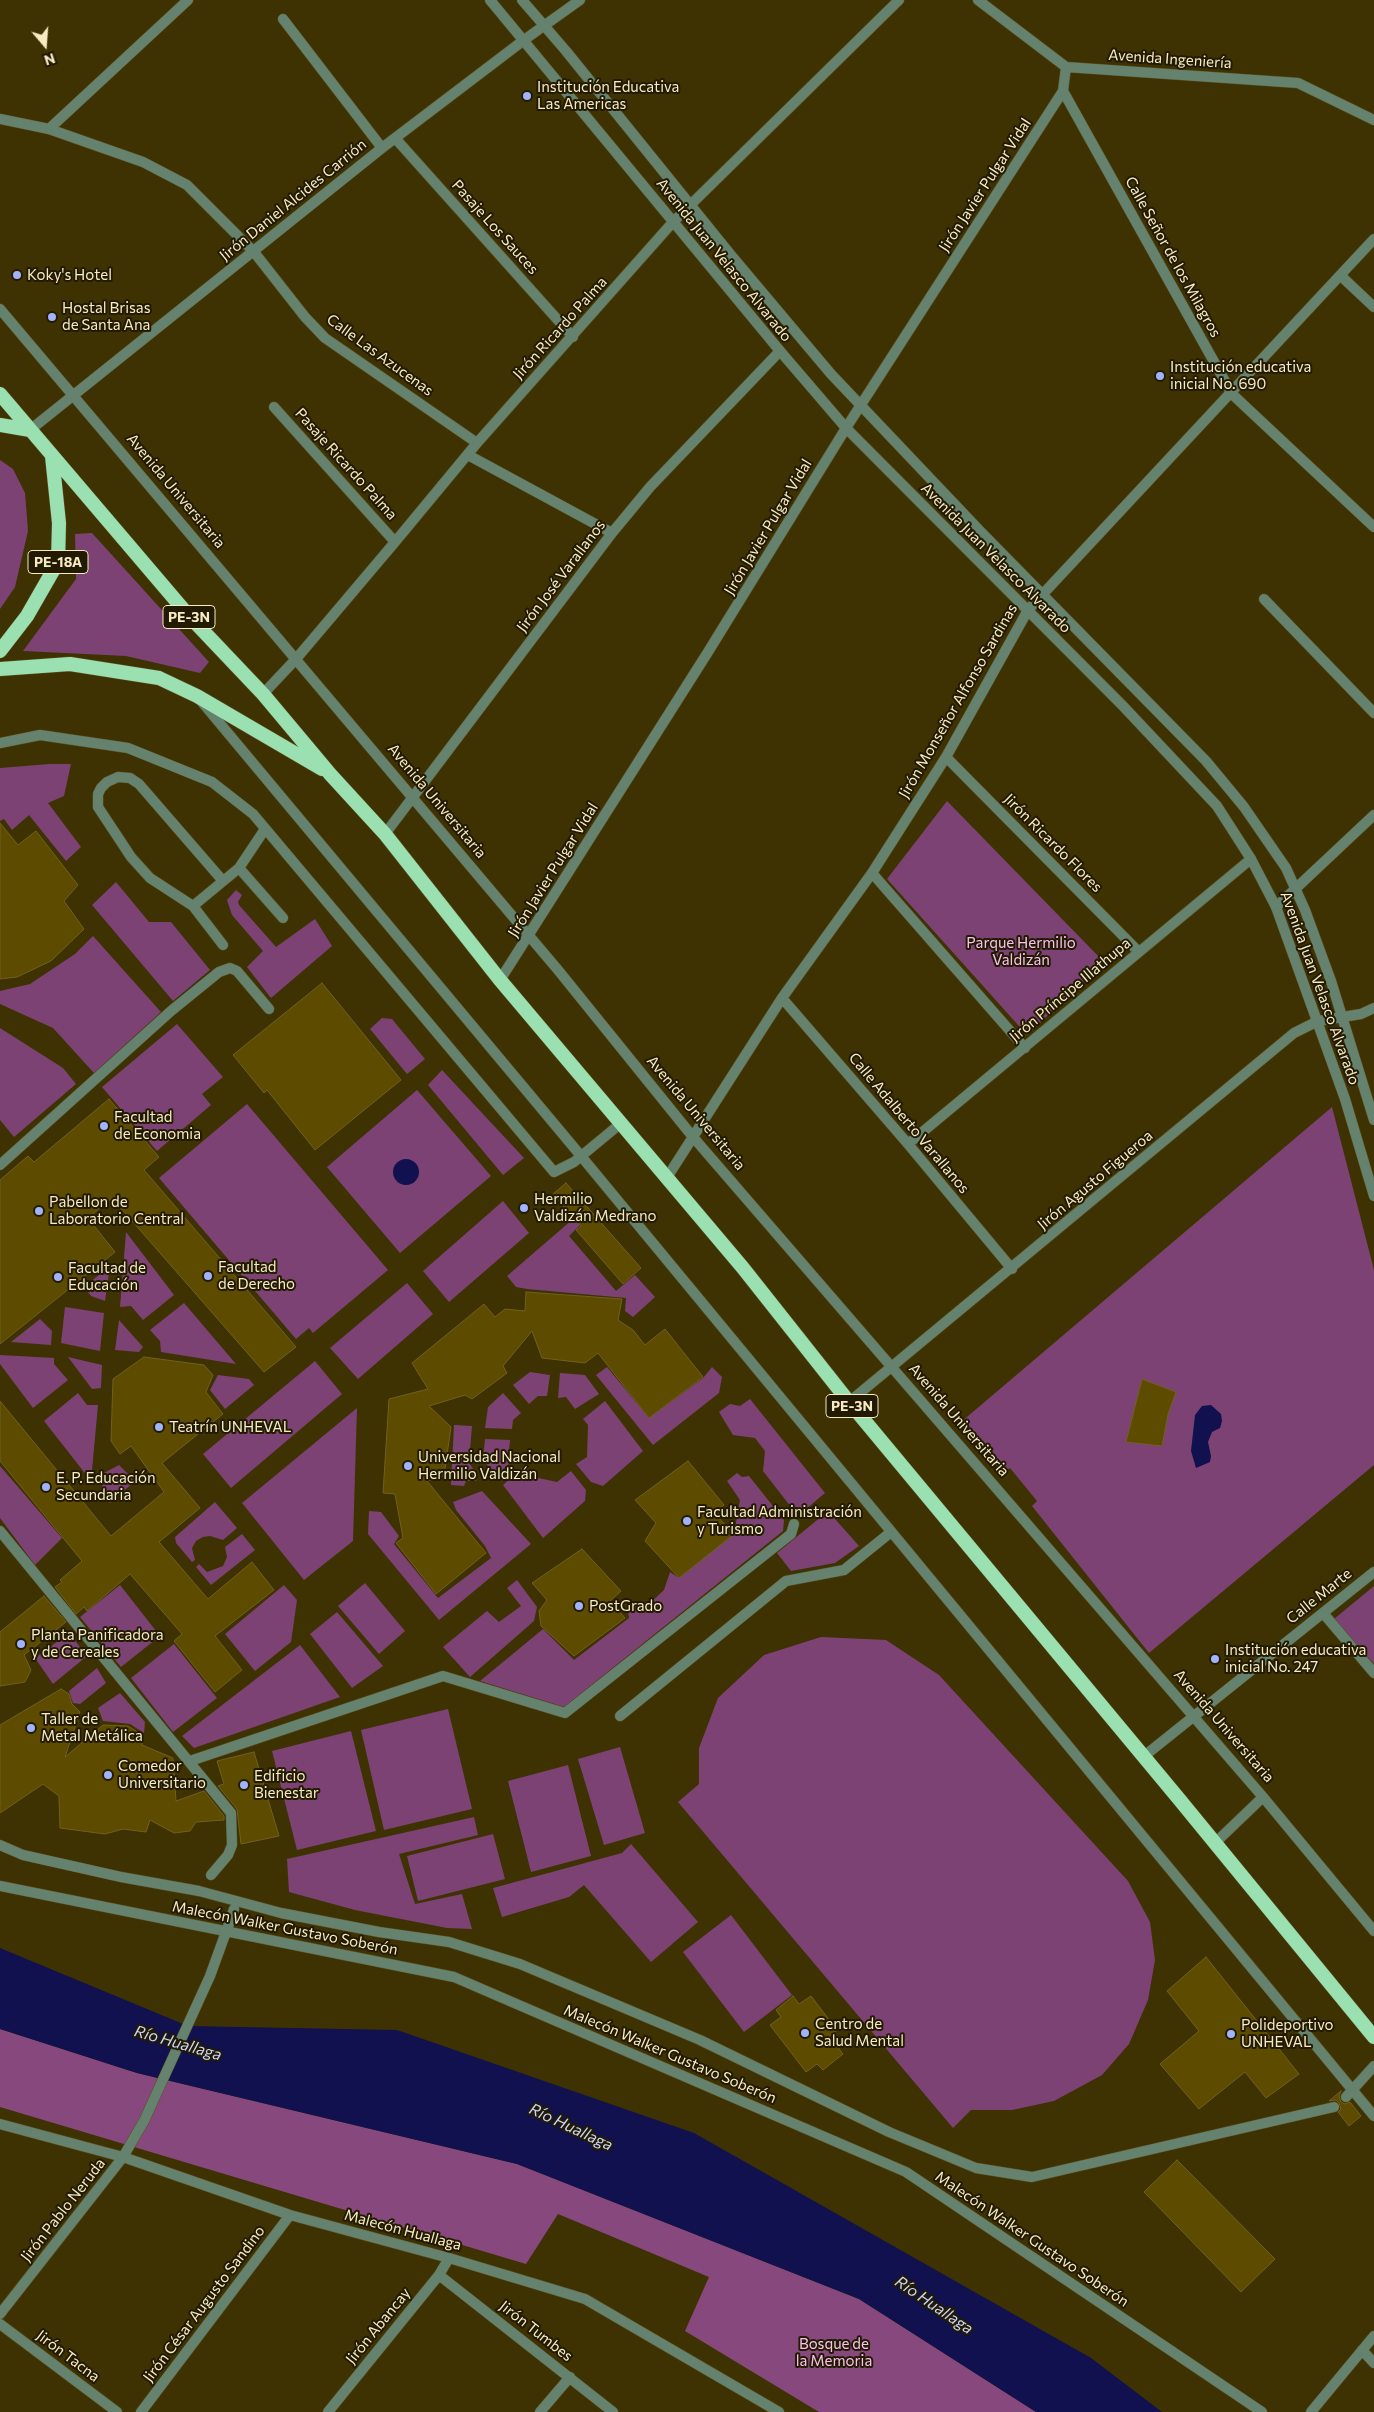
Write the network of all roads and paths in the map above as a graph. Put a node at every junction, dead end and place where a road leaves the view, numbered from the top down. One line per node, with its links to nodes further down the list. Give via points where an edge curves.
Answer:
1 (188, 0): 14 (street)
2 (490, 0): 9 (street, Avenida Juan Velasco Alvarado)
3 (522, 0): 8 (street, Avenida Juan Velasco Alvarado)
4 (580, 0): 8 (street, Jirón Daniel Alcides Carrión)
5 (899, 0): 17 (street, Jirón Ricardo Palma)
6 (978, 0): 10 (street)
7 (283, 19): 16 (street)
8 (544, 26): 9 (street, Jirón Daniel Alcides Carrión); 17 (street, Avenida Juan Velasco Alvarado)
9 (524, 40): 15 (street, Jirón Daniel Alcides Carrión); 18 (street, Avenida Juan Velasco Alvarado)
10 (1066, 67): 11 (street); 13 (street, Avenida Ingeniería, via 1298,83)
11 (1063, 91): 28 (street, Calle Señor de los Milagros); 29 (street, Jirón Javier Pulgar Vidal)
12 (0, 119): 14 (street, Calle Las Azucenas)
13 (1374, 120)
14 (49, 129): 20 (street, Calle Las Azucenas, via 143,162 187,185)
15 (394, 138): 16 (street, Jirón Daniel Alcides Carrión); 24 (street, Pasaje Los Sauces)
16 (382, 148): 20 (street, Jirón Daniel Alcides Carrión)
17 (690, 205): 18 (street, Jirón Ricardo Palma); 29 (street, Avenida Juan Velasco Alvarado)
18 (673, 222): 24 (street, Jirón Ricardo Palma); 25 (street, Avenida Juan Velasco Alvarado)
19 (1374, 239): 21 (street, Jirón Monseñor Alfonso Sardinas)
20 (254, 252): 27 (street, Jirón Daniel Alcides Carrión); 34 (street, Calle Las Azucenas, via 325,338)
21 (1341, 276): 22 (street); 28 (street, Jirón Monseñor Alfonso Sardinas)
22 (1374, 307)
23 (0, 309): 27 (street, Avenida Universitaria)
24 (573, 337): 34 (street, Jirón Ricardo Palma)
25 (780, 351): 32 (street, Avenida Juan Velasco Alvarado); 38 (street, Jirón José Varallanos, via 650,487)
26 (0, 394): 33 (highway, PE-3N)
27 (73, 394): 33 (street, Jirón Daniel Alcides Carrión); 44 (street, Avenida Universitaria)
28 (1232, 394): 37 (street, Calle Señor de los Milagros); 40 (street, Jirón Monseñor Alfonso Sardinas)
29 (861, 406): 32 (street, Jirón Javier Pulgar Vidal); 40 (street, Avenida Juan Velasco Alvarado)
30 (274, 407): 39 (street, Pasaje Ricardo Palma)
31 (0, 425): 33 (highway)
32 (846, 428): 42 (street, Avenida Juan Velasco Alvarado); 64 (street, Jirón Javier Pulgar Vidal)
33 (30, 430): 36 (highway, PE-3N)
34 (476, 442): 35 (street, Jirón Ricardo Palma)
35 (468, 455): 38 (street); 39 (street, Jirón Ricardo Palma)
36 (52, 456): 43 (highway, PE-18A, via 59,523 58,562 27,616); 46 (highway, PE-3N, via 189,616)
37 (1374, 527)
38 (612, 533): 52 (street, Jirón José Varallanos)
39 (396, 542): 44 (street, Jirón Ricardo Palma)
40 (1042, 595): 42 (street, Jirón Monseñor Alfonso Sardinas); 60 (street, Avenida Juan Velasco Alvarado, via 1206,762 1244,807 1286,868)
41 (1264, 599): 48 (street)
42 (1028, 610): 50 (street, Jirón Monseñor Alfonso Sardinas); 56 (street, Avenida Juan Velasco Alvarado, via 1217,806)
43 (0, 651)
44 (296, 659): 46 (street, Jirón Ricardo Palma); 52 (street, Avenida Universitaria)
45 (0, 669): 47 (highway, via 70,664 159,678)
46 (263, 694): 51 (highway, PE-3N)
47 (197, 696): 51 (highway); 78 (street)
48 (1374, 713)
49 (0, 743): 54 (street, via 40,735 128,748 212,782 252,814)
50 (946, 757): 58 (street, Jirón Monseñor Alfonso Sardinas); 66 (street, Jirón Ricardo Flores)
51 (330, 774): 55 (highway, PE-3N)
52 (413, 797): 55 (street, Jirón José Varallanos); 64 (street, Avenida Universitaria)
53 (1374, 815): 60 (street)
54 (265, 829): 57 (street); 78 (street, via 554,1172)
55 (385, 834): 67 (highway, PE-3N)
56 (1251, 858): 62 (street, Avenida Juan Velasco Alvarado); 66 (street, Jirón Príncipe Illathupa)
57 (239, 868): 59 (street); 63 (street)
58 (872, 873): 68 (street, Jirón Monseñor Alfonso Sardinas); 73 (street)
59 (223, 880): 61 (street); 61 (street, via 139,784 130,778 107,782 98,794 102,815 150,878)
60 (1296, 890): 62 (street); 71 (street, Avenida Juan Velasco Alvarado, via 1306,910)
61 (192, 906): 65 (street)
62 (1276, 907): 72 (street, Avenida Juan Velasco Alvarado)
63 (284, 918)
64 (528, 937): 67 (street, Jirón Javier Pulgar Vidal); 76 (street, Avenida Universitaria)
65 (223, 945)
66 (1138, 951): 73 (street, Jirón Príncipe Illathupa)
67 (500, 980): 75 (highway, PE-3N)
68 (782, 998): 76 (street, Jirón Monseñor Alfonso Sardinas); 77 (street, Calle Adalberto Varallanos)
69 (1374, 1008): 71 (street, Jirón Agusto Figueroa)
70 (269, 1009): 79 (street, via 238,970 230,968 219,972 170,1011)
71 (1342, 1017): 72 (street, Jirón Agusto Figueroa); 74 (street, Avenida Juan Velasco Alvarado)
72 (1318, 1021): 81 (street, Avenida Juan Velasco Alvarado); 82 (street, Jirón Agusto Figueroa, via 1294,1033)
73 (1024, 1048): 77 (street, Jirón Príncipe Illathupa)
74 (1374, 1120)
75 (620, 1124): 78 (street); 80 (highway, PE-3N)
76 (693, 1137): 80 (street, Jirón Monseñor Alfonso Sardinas); 83 (street, Avenida Universitaria)
77 (908, 1144): 82 (street, Calle Adalberto Varallanos)
78 (581, 1156): 87 (street)
79 (0, 1166)
80 (666, 1179): 84 (highway, PE-3N, via 743,1268)
81 (1374, 1196)
82 (1012, 1269): 83 (street, Jirón Agusto Figueroa)
83 (893, 1368): 84 (street, Jirón Agusto Figueroa); 92 (street, Avenida Universitaria)
84 (849, 1402): 93 (highway, PE-3N)
85 (794, 1524): 94 (street, via 791,1534 564,1713 443,1676)
86 (0, 1531): 94 (street)
87 (890, 1532): 91 (street, via 844,1570 786,1581); 105 (street)
88 (1374, 1572): 89 (street, Calle Marte)
89 (1323, 1613): 90 (street); 92 (street, Calle Marte)
90 (1374, 1673)
91 (620, 1716)
92 (1194, 1716): 93 (street, Calle Marte); 95 (street, Avenida Universitaria)
93 (1143, 1757): 96 (highway, PE-3N)
94 (190, 1761): 98 (street, via 231,1813 232,1845)
95 (1263, 1797): 96 (street); 101 (street, Avenida Universitaria)
96 (1215, 1843): 103 (highway, PE-3N)
97 (0, 1845): 106 (street, via 23,1855 199,1891 282,1913 448,1942 520,1964 700,2040 889,2132 976,2168 1032,2177)
98 (211, 1875)
99 (0, 1886): 102 (street, Malecón Walker Gustavo Soberón)
100 (234, 1909): 102 (street, Jirón Pablo Neruda)
101 (1374, 1931)
102 (226, 1932): 109 (street, Jirón Pablo Neruda, via 210,1976 144,2121); 125 (street, Malecón Walker Gustavo Soberón, via 454,1977 906,2172)
103 (1374, 2037)
104 (1374, 2066): 105 (street)
105 (1349, 2093): 107 (street)
106 (1334, 2107)
107 (1374, 2116)
108 (0, 2124): 109 (street, Malecón Huallaga)
109 (123, 2157): 110 (street, Malecón Huallaga); 113 (street, Jirón Pablo Neruda)
110 (290, 2215): 111 (street, Malecón Huallaga); 120 (street, Jirón César Augusto Sandino)
111 (449, 2258): 112 (street, Jirón Abancay); 124 (street, Malecón Huallaga, via 585,2299)
112 (439, 2275): 118 (street, Jirón Tumbes); 121 (street, Jirón Abancay)
113 (0, 2314)
114 (0, 2324): 119 (street, Jirón Tacna)
115 (1374, 2336): 116 (street)
116 (1362, 2350): 117 (street); 126 (street)
117 (1374, 2363)
118 (570, 2377): 122 (street); 123 (street, Jirón Tumbes)
119 (117, 2412)
120 (141, 2412)
121 (328, 2412)
122 (540, 2412)
123 (613, 2412)
124 (779, 2412)
125 (1262, 2412)
126 (1311, 2412)

